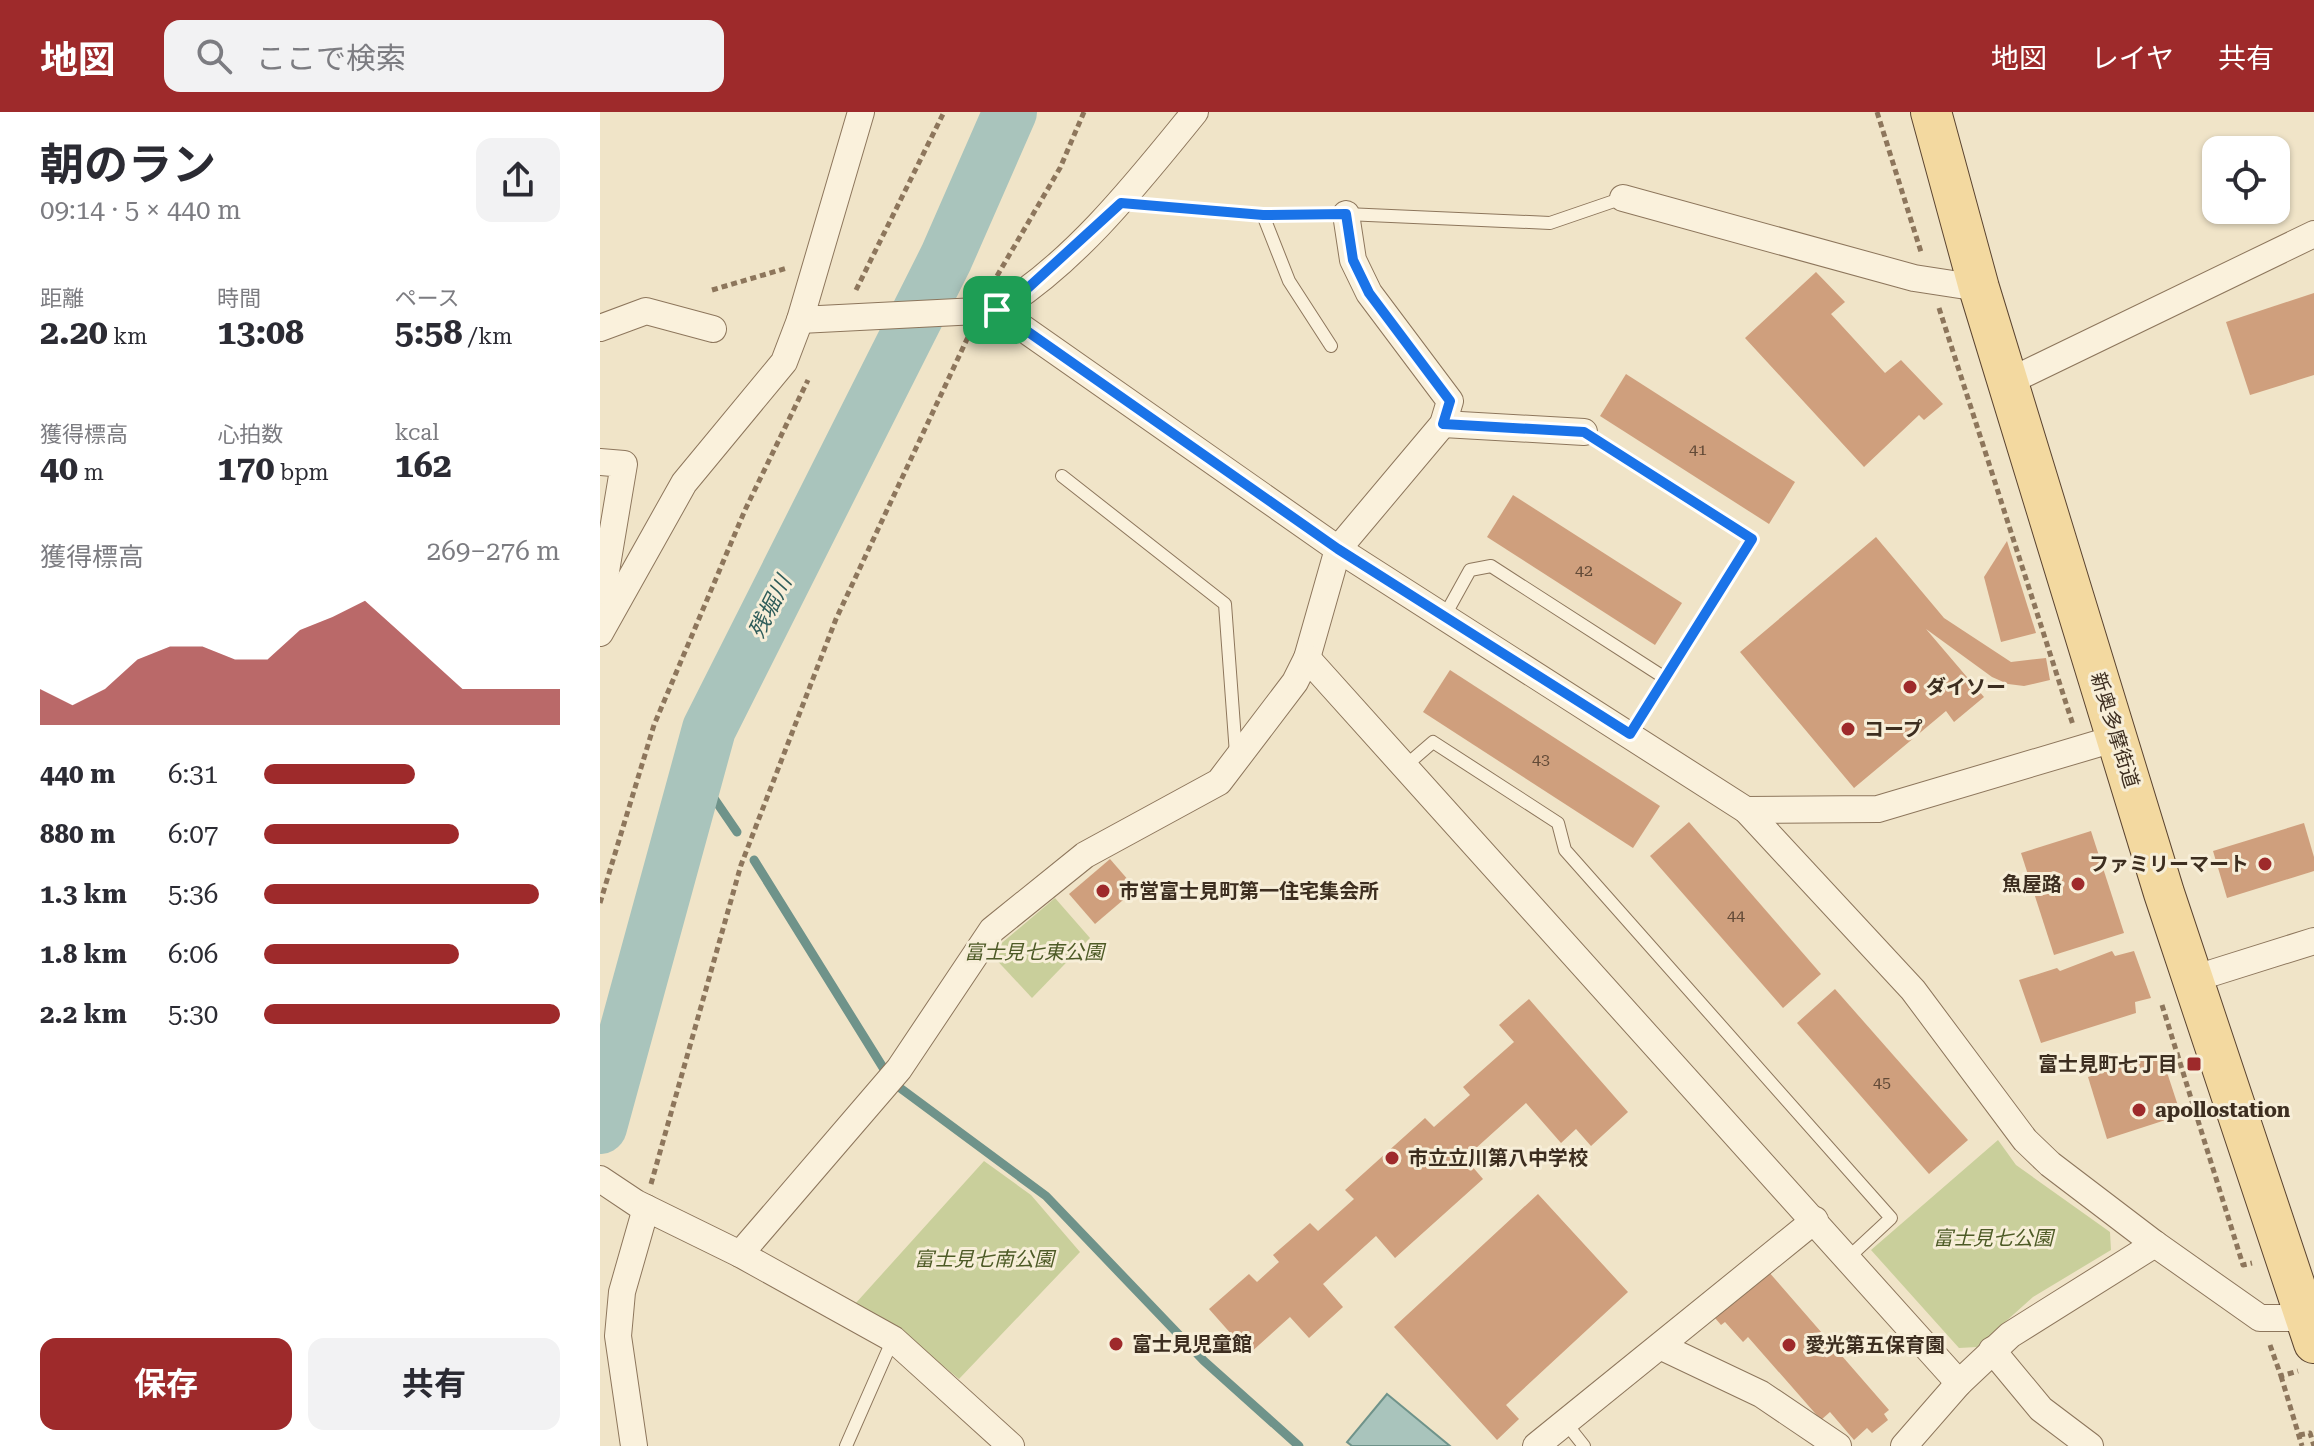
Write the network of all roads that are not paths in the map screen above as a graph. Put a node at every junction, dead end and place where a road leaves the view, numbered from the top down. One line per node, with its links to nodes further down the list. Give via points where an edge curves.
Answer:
1 (861, 112): 11 (street)
2 (1195, 112): 5 (street)
3 (1931, 112): 9 (main road, 新奥多摩街道)
4 (1623, 198): 6 (lane, via 1550,223); 9 (street, via 1914,278)
5 (1121, 203): 7 (lane); 10 (street, via 1018,297)
6 (1346, 214): 7 (lane); 16 (street, via 1353,260 1369,293 1450,401)
7 (1263, 215): 14 (lane, via 1289,281)
8 (2314, 234): 15 (street)
9 (1979, 288): 15 (main road, 新奥多摩街道)
10 (988, 311): 11 (street); 20 (street)
11 (800, 320): 23 (street, via 784,362 684,483)
12 (600, 328): 13 (street, via 646,311)
13 (713, 329)
14 (1331, 346)
15 (2008, 382): 27 (main road, 新奥多摩街道)
16 (1443, 424): 17 (street); 20 (street)
17 (1584, 432): 25 (lane, via 1752,539)
18 (600, 462): 21 (street, via 624,464)
19 (1062, 476): 28 (lane, via 1225,604)
20 (1338, 549): 22 (street); 24 (street)
21 (600, 607)
22 (1444, 617): 25 (lane, via 1470,570 1491,566); 26 (street)
23 (600, 633)
24 (1307, 658): 28 (street); 29 (street)
25 (1665, 678): 26 (lane)
26 (1630, 734): 30 (street)
27 (2117, 738): 30 (street, via 1878,809); 32 (main road, 新奥多摩街道)
28 (1237, 762): 37 (street, via 1219,782 1085,855 992,930 891,1078)
29 (1404, 767): 35 (street); 38 (lane, via 1433,742 1558,823 1565,850 1891,1218)
30 (1746, 810): 36 (street, via 1913,990 2025,1140)
31 (2314, 941): 32 (street)
32 (2193, 979): 39 (main road, 新奥多摩街道)
33 (600, 1179): 34 (street)
34 (641, 1206): 37 (street); 45 (street, via 618,1336)
35 (1815, 1220): 38 (street); 41 (street)
36 (2155, 1244): 39 (street, via 2260,1318); 42 (street)
37 (740, 1254): 40 (street)
38 (1849, 1257): 43 (street)
39 (2310, 1331)
40 (893, 1339): 46 (lane); 47 (street)
41 (1662, 1347): 44 (street); 50 (street, via 1761,1394)
42 (1992, 1350): 43 (street); 52 (street, via 2041,1409)
43 (1959, 1383): 51 (street)
44 (1565, 1422): 48 (street); 49 (lane)
45 (634, 1446)
46 (846, 1446)
47 (1011, 1446)
48 (1536, 1446)
49 (1584, 1446)
50 (1838, 1446)
51 (1904, 1446)
52 (2090, 1446)

